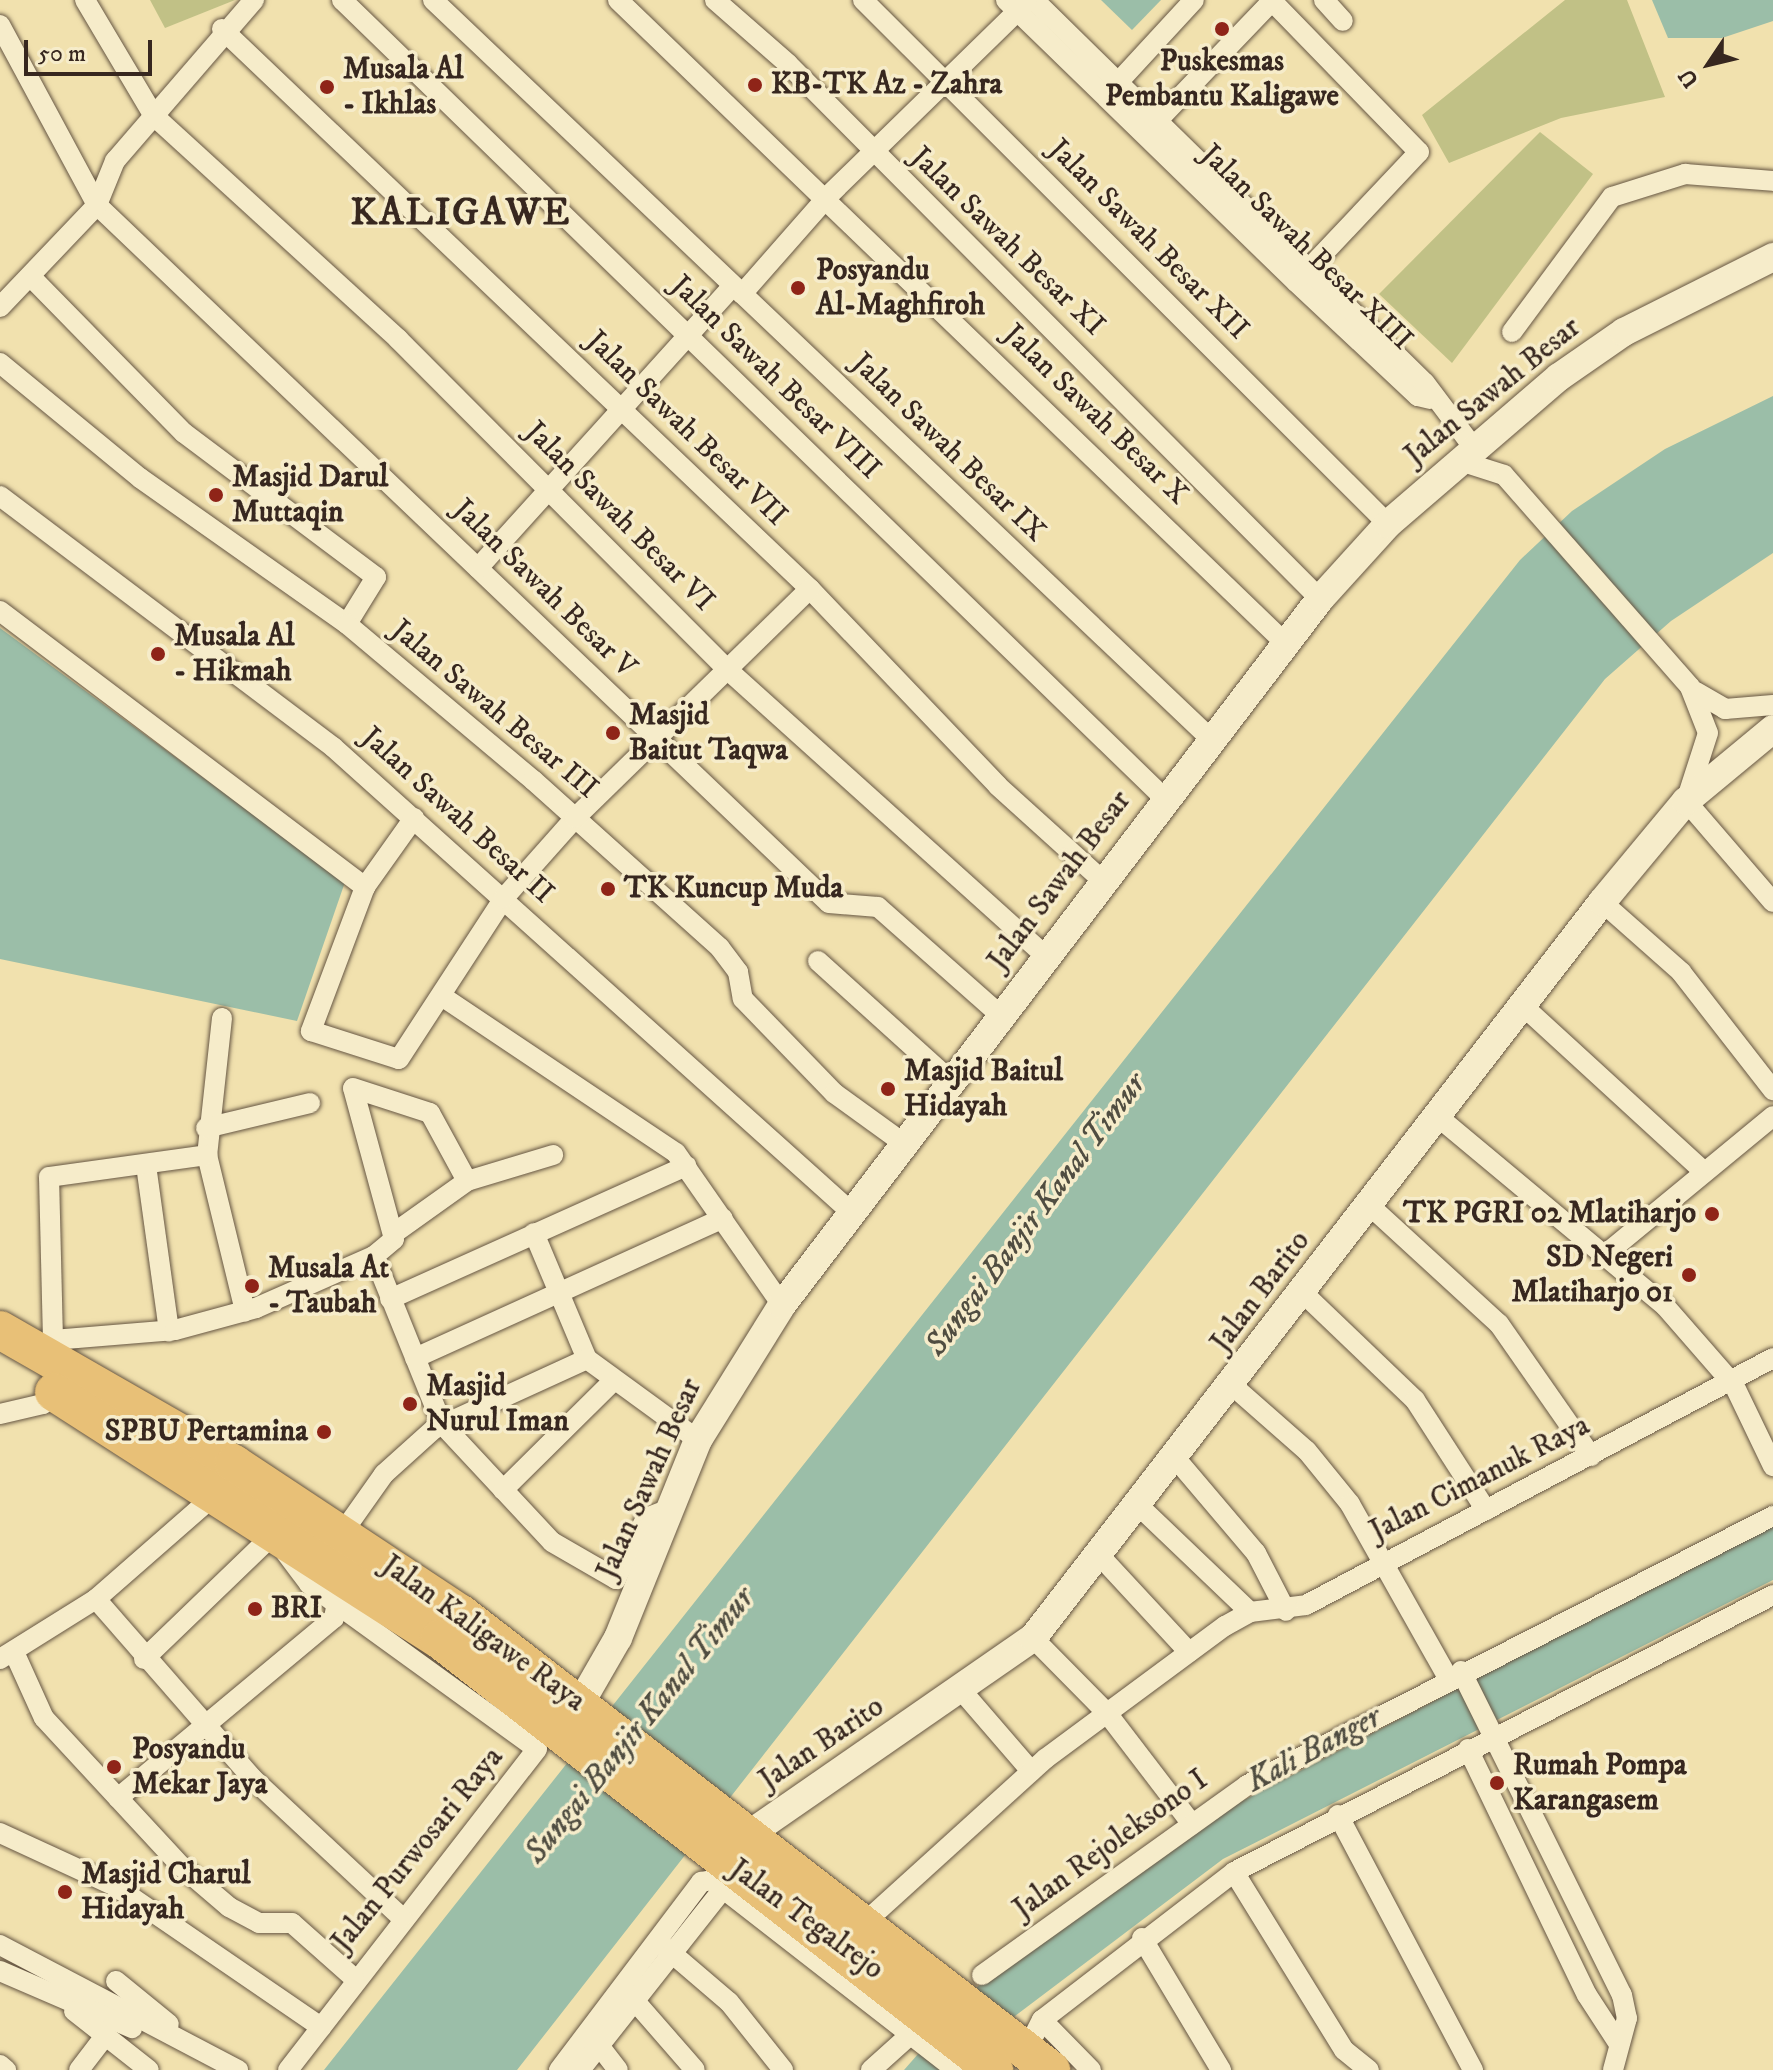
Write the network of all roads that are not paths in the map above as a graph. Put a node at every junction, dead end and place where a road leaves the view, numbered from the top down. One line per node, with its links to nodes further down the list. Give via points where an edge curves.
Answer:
1 (85, 0): 17 (street, Jalan Sawah Besar VI)
2 (254, 0): 14 (street)
3 (342, 0): 29 (street, Jalan Sawah Besar VIII)
4 (433, 0): 26 (street, Jalan Sawah Besar IX)
5 (618, 0): 21 (street, Jalan Sawah Besar X)
6 (715, 0): 19 (street, Jalan Sawah Besar XI)
7 (863, 0): 15 (street, Jalan Sawah Besar XII)
8 (1194, 0): 16 (street)
9 (1272, 0): 18 (street); 24 (street, via 1419,152)
10 (1324, 0): 12 (street)
11 (1022, 3): 15 (street); 16 (street, Jalan Sawah Besar XIII)
12 (1343, 21)
13 (0, 25): 22 (street, Jalan Sawah Besar V)
14 (222, 29): 17 (street); 31 (street, Jalan Sawah Besar VII)
15 (949, 82): 19 (street); 37 (street, Jalan Sawah Besar XII)
16 (1112, 89): 18 (street, Jalan Sawah Besar XIII); 24 (street, Jalan Sawah Besar XIII)
17 (154, 116): 22 (street, via 115,161); 35 (street, Jalan Sawah Besar VI)
18 (1158, 120): 24 (street, Jalan Sawah Besar XIII)
19 (875, 154): 21 (street); 40 (street, Jalan Sawah Besar XI)
20 (1773, 181): 28 (street, via 1685,174 1612,197)
21 (828, 196): 26 (street); 43 (street, Jalan Sawah Besar X)
22 (97, 205): 25 (street); 38 (street, Jalan Sawah Besar V)
23 (1773, 257): 32 (street, Jalan Sawah Besar, via 1624,332)
24 (1303, 275): 33 (street, Jalan Sawah Besar XIII, via 1425,383)
25 (32, 278): 27 (street); 42 (street, via 184,433 376,577)
26 (738, 290): 29 (street); 49 (street, Jalan Sawah Besar IX)
27 (0, 307)
28 (1512, 332)
29 (688, 336): 31 (street); 50 (street, Jalan Sawah Besar VIII)
30 (0, 363): 42 (street, Jalan Sawah Besar III, via 140,478)
31 (621, 408): 35 (street); 39 (street, Jalan Sawah Besar VII)
32 (1502, 423): 33 (street, Jalan Sawah Besar); 34 (street, via 1497,456)
33 (1465, 454): 34 (street); 37 (street, Jalan Sawah Besar)
34 (1509, 481): 45 (street)
35 (550, 490): 38 (street); 44 (street, Jalan Sawah Besar VI)
36 (0, 496): 52 (street, Jalan Sawah Besar II, via 333,747)
37 (1388, 524): 40 (street, Jalan Sawah Besar)
38 (478, 568): 48 (street, Jalan Sawah Besar V)
39 (810, 589): 44 (street); 54 (street, Jalan Sawah Besar VII, via 998,786)
40 (1320, 599): 43 (street, Jalan Sawah Besar)
41 (0, 611): 55 (street)
42 (347, 624): 53 (street, Jalan Sawah Besar III)
43 (1285, 643): 49 (street, Jalan Sawah Besar)
44 (728, 670): 48 (street); 59 (street, Jalan Sawah Besar VI)
45 (1690, 687): 46 (street, via 1725,709); 51 (street, via 1708,733)
46 (1773, 705)
47 (1773, 729): 51 (street, Jalan Barito)
48 (657, 739): 53 (street); 63 (street, Jalan Sawah Besar V, via 829,903 878,907)
49 (1212, 740): 50 (street, Jalan Sawah Besar)
50 (1165, 799): 54 (street, Jalan Sawah Besar)
51 (1686, 801): 57 (street, Jalan Barito); 58 (street)
52 (414, 818): 55 (street); 56 (street, Jalan Sawah Besar II)
53 (575, 818): 56 (street); 71 (street, Jalan Sawah Besar III, via 720,948 738,972 743,999 834,1093)
54 (1102, 880): 59 (street, Jalan Sawah Besar)
55 (365, 887): 61 (street, via 311,1031 399,1059)
56 (504, 898): 61 (street); 79 (street, Jalan Sawah Besar II)
57 (1602, 902): 62 (street, Jalan Barito); 66 (street, via 1681,972)
58 (1773, 902)
59 (1046, 956): 63 (street, Jalan Sawah Besar)
60 (818, 961): 65 (street)
61 (443, 997): 75 (street)
62 (1522, 1005): 68 (street, Jalan Barito); 76 (street)
63 (1001, 1016): 65 (street, Jalan Sawah Besar)
64 (222, 1018): 70 (street)
65 (951, 1081): 71 (street, Jalan Sawah Besar)
66 (1773, 1090)
67 (310, 1103): 70 (street)
68 (1437, 1116): 78 (street, Jalan Barito); 83 (street)
69 (1773, 1116): 76 (street)
70 (206, 1128): 72 (street)
71 (903, 1143): 79 (street, Jalan Sawah Besar)
72 (207, 1155): 74 (street); 89 (street)
73 (553, 1155): 77 (street)
74 (146, 1165): 91 (street); 96 (street, via 49,1177)
75 (686, 1166): 80 (street); 82 (street)
76 (1703, 1171): 83 (street)
77 (467, 1181): 81 (street); 81 (street, via 430,1113 353,1088)
78 (1369, 1205): 86 (street, Jalan Barito); 103 (street, via 1499,1324)
79 (850, 1211): 88 (street, Jalan Sawah Besar)
80 (723, 1218): 85 (street); 88 (street)
81 (397, 1231): 84 (street)
82 (534, 1233): 85 (street); 87 (street)
83 (1607, 1253): 98 (street)
84 (374, 1256): 87 (street); 89 (street)
85 (558, 1289): 93 (street); 95 (street)
86 (1302, 1292): 99 (street, Jalan Barito); 110 (street, via 1415,1400)
87 (390, 1299): 93 (street)
88 (782, 1305): 102 (street, Jalan Sawah Besar)
89 (245, 1311): 91 (street)
90 (0, 1330): 96 (highway, Jalan Kaligawe Raya)
91 (169, 1331): 96 (street)
92 (0, 1356): 96 (highway, Jalan Kaligawe Raya)
93 (415, 1358): 101 (street)
94 (1773, 1358): 98 (street, Jalan Cimanuk Raya)
95 (587, 1359): 97 (street); 101 (street)
96 (56, 1367): 100 (street, via 43,1404); 107 (highway, Jalan Kaligawe Raya); 112 (highway, Jalan Kaligawe Raya)
97 (612, 1382): 102 (street); 106 (street)
98 (1734, 1385): 103 (street, Jalan Cimanuk Raya); 105 (street)
99 (1233, 1386): 104 (street, Jalan Barito); 115 (street, via 1324,1470)
100 (0, 1414)
101 (442, 1424): 106 (street); 112 (street, via 384,1474)
102 (698, 1440): 109 (street, Jalan Sawah Besar)
103 (1591, 1456): 110 (street, Jalan Cimanuk Raya)
104 (1177, 1460): 108 (street, Jalan Barito); 119 (street, via 1256,1553)
105 (1773, 1466)
106 (503, 1490): 109 (street, via 552,1542 616,1579 646,1518)
107 (215, 1495): 113 (highway, Jalan Kaligawe Raya); 117 (street)
108 (1140, 1507): 114 (street, Jalan Barito); 120 (street)
109 (667, 1510): 129 (street, Jalan Sawah Besar)
110 (1486, 1510): 115 (street, Jalan Cimanuk Raya)
111 (1773, 1516): 125 (street, Jalan Rejoleksono I)
112 (343, 1532): 129 (highway, Jalan Kaligawe Raya)
113 (275, 1535): 118 (street, Jalan Purwosari Raya, via 309,1584); 124 (street); 129 (highway, Jalan Kaligawe Raya)
114 (1100, 1556): 121 (street, Jalan Barito); 122 (street)
115 (1384, 1563): 119 (street, Jalan Cimanuk Raya); 125 (street)
116 (1773, 1595): 130 (street)
117 (96, 1599): 123 (street); 124 (street)
118 (337, 1603): 128 (street, via 334,1618); 139 (street, Jalan Purwosari Raya, via 537,1749)
119 (1286, 1611): 120 (street, Jalan Cimanuk Raya)
120 (1250, 1612): 122 (street)
121 (1033, 1638): 126 (street, Jalan Barito); 127 (street)
122 (1189, 1652): 127 (street)
123 (7, 1656): 133 (street, via 44,1718)
124 (144, 1659): 128 (street)
125 (1458, 1676): 130 (street); 135 (street, Jalan Rejoleksono I, via 1247,1785)
126 (962, 1691): 132 (street); 137 (street, Jalan Barito)
127 (1107, 1713): 132 (street); 135 (street)
128 (206, 1722): 133 (street); 139 (street, via 252,1778)
129 (585, 1724): 137 (highway, Jalan Kaligawe Raya)
130 (1492, 1730): 131 (street); 151 (street)
131 (1468, 1749): 134 (street); 151 (street, via 1587,1995)
132 (1031, 1771): 140 (street)
133 (118, 1798): 146 (street, via 181,1866 246,1916 292,1923)
134 (1338, 1815): 138 (street); 172 (street)
135 (1192, 1824): 149 (street, Jalan Rejoleksono I)
136 (0, 1833): 150 (street, via 115,1886)
137 (730, 1837): 140 (highway, Jalan Kaligawe Raya); 149 (highway, Jalan Kaligawe Raya)
138 (1234, 1872): 141 (street); 171 (street, via 1334,2035)
139 (402, 1918): 146 (street, Jalan Purwosari Raya)
140 (863, 1924): 149 (highway, Jalan Kaligawe Raya)
141 (1142, 1938): 154 (street); 170 (street)
142 (0, 1945): 160 (street)
143 (665, 1947): 148 (street, Jalan Tegalrejo); 149 (street, Jalan Tegalrejo, via 701,1882 723,1889); 166 (street, via 729,2002)
144 (0, 1956): 152 (street)
145 (0, 1971): 159 (street)
146 (354, 1978): 150 (street, Jalan Purwosari Raya)
147 (116, 1981): 159 (street)
148 (629, 1994): 153 (street, Jalan Tegalrejo); 165 (street)
149 (941, 2015): 154 (highway, Jalan Kaligawe Raya); 167 (street, Jalan Rejoleksono I); 168 (street, Jalan Tegalrejo)
150 (321, 2027): 161 (street, Jalan Purwosari Raya)
151 (1623, 2033): 173 (street)
152 (105, 2036): 157 (street); 158 (street)
153 (594, 2039): 162 (street, Jalan Tegalrejo); 163 (street); 164 (street)
154 (1026, 2051): 169 (street)
155 (0, 2065): 156 (street)
156 (6, 2070)
157 (79, 2070)
158 (149, 2070)
159 (229, 2070)
160 (238, 2070)
161 (288, 2070)
162 (559, 2070)
163 (580, 2070)
164 (618, 2070)
165 (695, 2070)
166 (783, 2070)
167 (871, 2070)
168 (956, 2070)
169 (1091, 2070)
170 (1221, 2070)
171 (1369, 2070)
172 (1473, 2070)
173 (1613, 2070)

